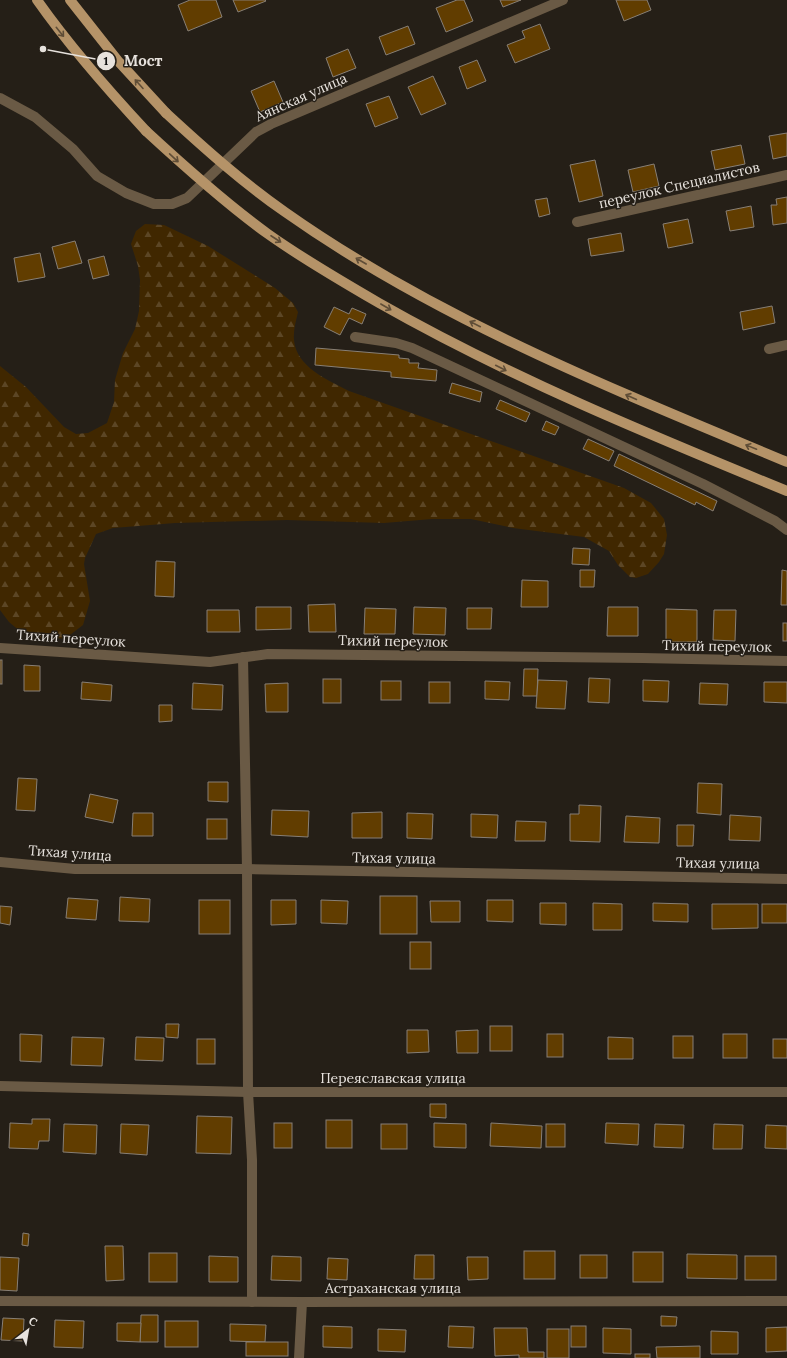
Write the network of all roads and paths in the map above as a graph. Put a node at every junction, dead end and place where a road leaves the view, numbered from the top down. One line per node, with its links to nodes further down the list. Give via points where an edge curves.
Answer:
1 (37, 0): 11 (main road, one-way to 11, bridge, via 99,80 146,131 192,174 268,234 329,274 415,323 506,370 629,426)
2 (70, 0): 10 (main road, one-way to 2, bridge, via 625,394 517,345 343,251 284,212 218,162 166,113 119,62)
3 (563, 0): 4 (street, Аянская улица, via 271,124 256,132 187,198 172,204 154,204 107,182 35,117)
4 (0, 98)
5 (787, 175): 6 (street, переулок Специалистов)
6 (577, 222)
7 (355, 337): 12 (street, via 412,348 696,480 775,521)
8 (787, 345): 9 (street)
9 (768, 349)
10 (787, 462)
11 (787, 491)
12 (787, 530)
13 (0, 648): 14 (street, Тихий переулок, via 210,662)
14 (242, 657): 15 (street, Тихий переулок, via 276,654); 17 (street)
15 (787, 661)
16 (0, 862): 17 (street, Тихая улица, via 76,869)
17 (247, 869): 18 (street, Тихая улица); 20 (street)
18 (787, 878)
19 (0, 1086): 20 (street, Переяславская улица)
20 (248, 1092): 21 (street, Переяславская улица); 24 (street, via 252,1160)
21 (787, 1092)
22 (0, 1300): 24 (street, Астраханская улица)
23 (787, 1301): 25 (street, Астраханская улица)
24 (252, 1302): 25 (street, Астраханская улица)
25 (302, 1302): 26 (street)
26 (298, 1358)

